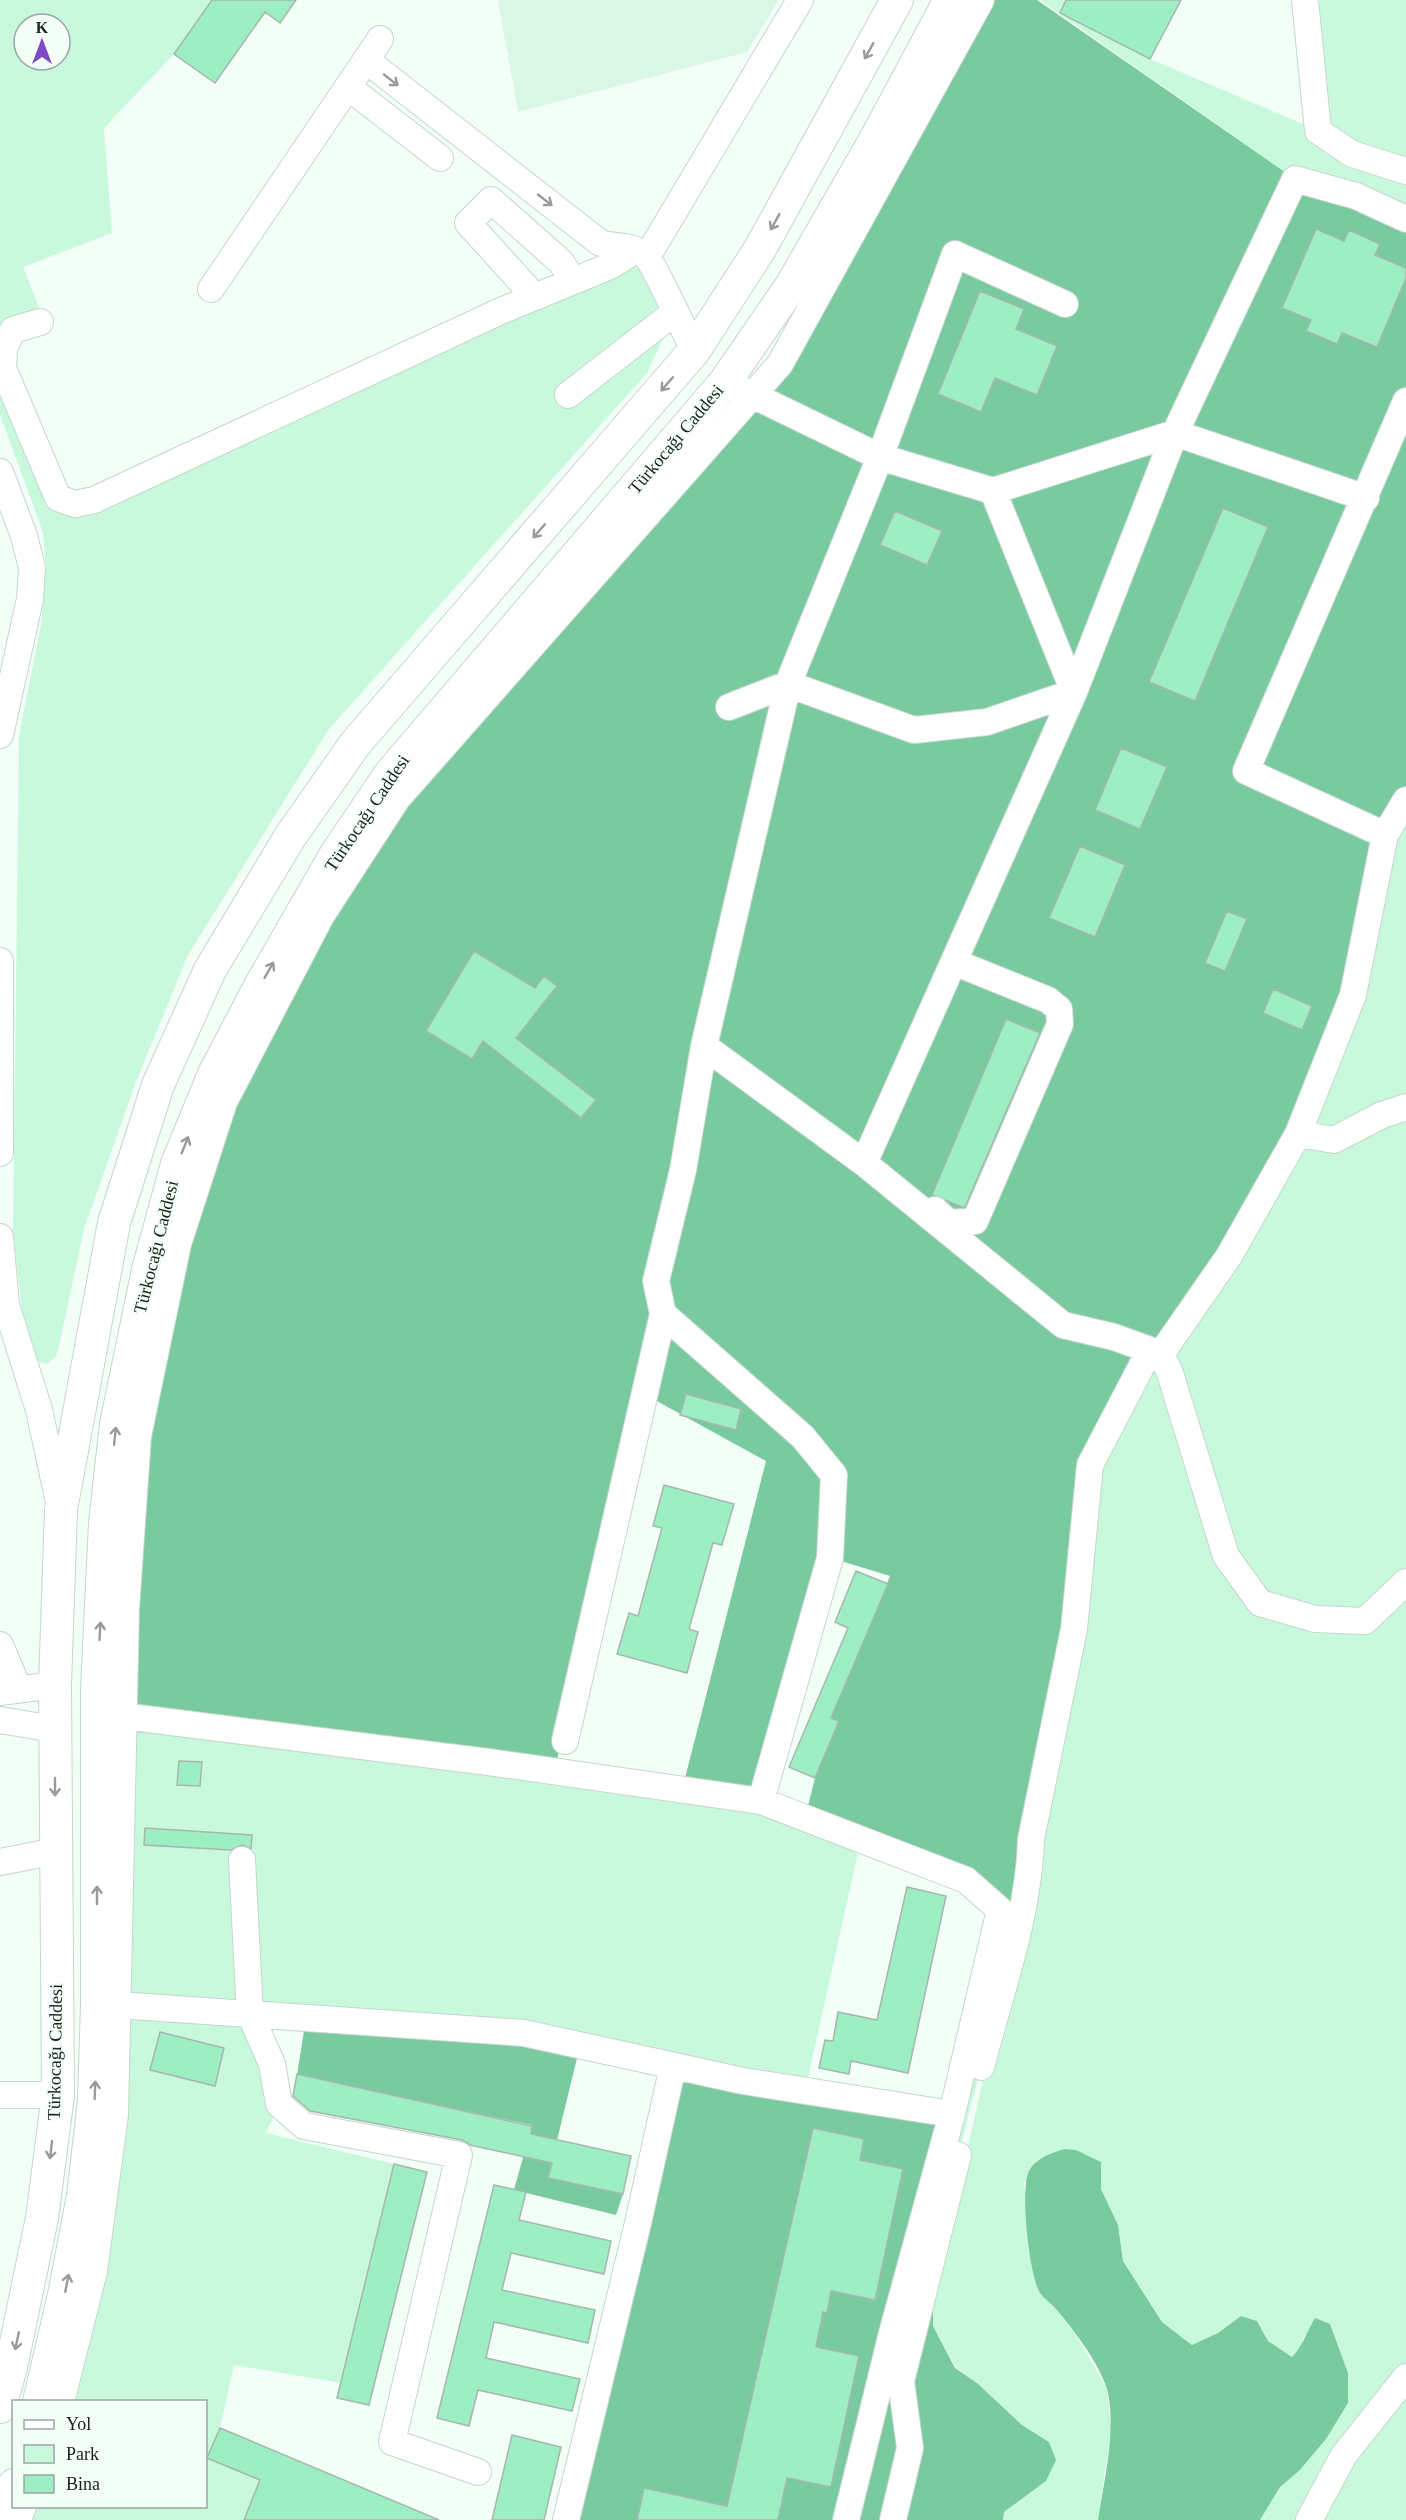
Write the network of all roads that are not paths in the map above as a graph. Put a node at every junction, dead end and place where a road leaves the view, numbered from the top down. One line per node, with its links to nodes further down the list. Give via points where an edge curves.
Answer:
1 (800, 0): 12 (street)
2 (897, 0): 19 (main road, one-way to 19, via 760,249)
3 (950, 0): 20 (main road, Türkocağı Caddesi)
4 (981, 0): 20 (street, via 780,364)
5 (1305, 0): 10 (street, via 1318,131 1352,154)
6 (380, 39): 7 (street)
7 (366, 60): 8 (street); 12 (street, one-way to 12, via 598,242)
8 (348, 87): 9 (street); 14 (street)
9 (440, 158)
10 (1406, 171)
11 (1406, 219): 23 (street, via 1356,196 1295,179)
12 (634, 251): 13 (street); 17 (street)
13 (573, 281): 15 (street); 15 (street, via 561,262 491,200 468,224)
14 (211, 289)
15 (535, 297): 18 (street, via 94,500 75,504 58,498 3,368 4,348 14,330)
16 (1065, 304): 24 (street, via 955,254)
17 (675, 312): 19 (street); 21 (street)
18 (40, 322)
19 (694, 351): 20 (main road); 44 (main road, one-way to 44, via 355,744 290,837 210,970 158,1085 114,1223)
20 (738, 388): 24 (street); 49 (main road, Türkocağı Caddesi, via 390,774 336,854 214,1074 177,1164 148,1270 116,1424 105,1523)
21 (568, 395)
22 (1406, 401): 27 (street)
23 (1175, 433): 26 (street); 27 (street); 29 (street)
24 (880, 457): 26 (street); 28 (street)
25 (0, 472): 31 (street, via 32,568 30,600)
26 (993, 491): 29 (street)
27 (1366, 498): 33 (street, via 1246,771)
28 (788, 684): 29 (street, via 914,730 987,722); 30 (street); 36 (street)
29 (1074, 692): 35 (street)
30 (729, 707)
31 (0, 735)
32 (1406, 800): 33 (street)
33 (1385, 835): 38 (street, via 1353,995)
34 (0, 961): 39 (street)
35 (954, 962): 40 (street); 40 (street, via 1048,1000 1059,1009 1060,1024 975,1221 949,1223)
36 (704, 1046): 40 (street); 42 (street, via 683,1170 656,1281)
37 (1406, 1107): 38 (street, via 1334,1140)
38 (1298, 1134): 43 (street, via 1229,1256)
39 (0, 1153)
40 (867, 1156): 43 (street, via 1063,1325)
41 (0, 1237): 44 (street, via 6,1305 39,1410)
42 (663, 1314): 52 (street); 53 (street, via 803,1437 834,1476 830,1558)
43 (1156, 1352): 45 (street, via 1170,1373 1227,1556 1260,1603 1314,1619 1365,1621); 70 (street, via 1090,1465 1074,1629 1031,1839 1023,1906 901,2381 910,2448)
44 (61, 1510): 47 (main road)
45 (1406, 1582)
46 (0, 1645): 48 (street)
47 (55, 1685): 48 (street); 49 (main road); 51 (main road, Türkocağı Caddesi)
48 (9, 1691)
49 (104, 1712): 51 (main road); 53 (street); 57 (main road, Türkocağı Caddesi)
50 (0, 1720): 51 (street)
51 (55, 1729): 54 (main road, Türkocağı Caddesi, one-way to 54)
52 (565, 1741)
53 (760, 1801): 62 (street, via 966,1880 1000,1910)
54 (56, 1851): 56 (street); 61 (main road, Türkocağı Caddesi)
55 (242, 1860): 58 (street)
56 (0, 1862)
57 (108, 2005): 58 (street); 64 (main road, Türkocağı Caddesi, one-way to 57, via 83,2196); 65 (street, via 115,2115 94,2271)
58 (250, 2014): 59 (street, via 524,2033); 67 (street, via 272,2064 279,2104 304,2126 459,2155 392,2442)
59 (673, 2066): 62 (street); 68 (street)
60 (0, 2095): 61 (street)
61 (58, 2095): 66 (main road, Türkocağı Caddesi, one-way to 66, via 42,2218)
62 (952, 2114): 69 (street)
63 (1406, 2378): 71 (street, via 1344,2454)
64 (39, 2400)
65 (62, 2400)
66 (0, 2406)
67 (478, 2472)
68 (566, 2520)
69 (846, 2520)
70 (893, 2520)
71 (1309, 2520)

